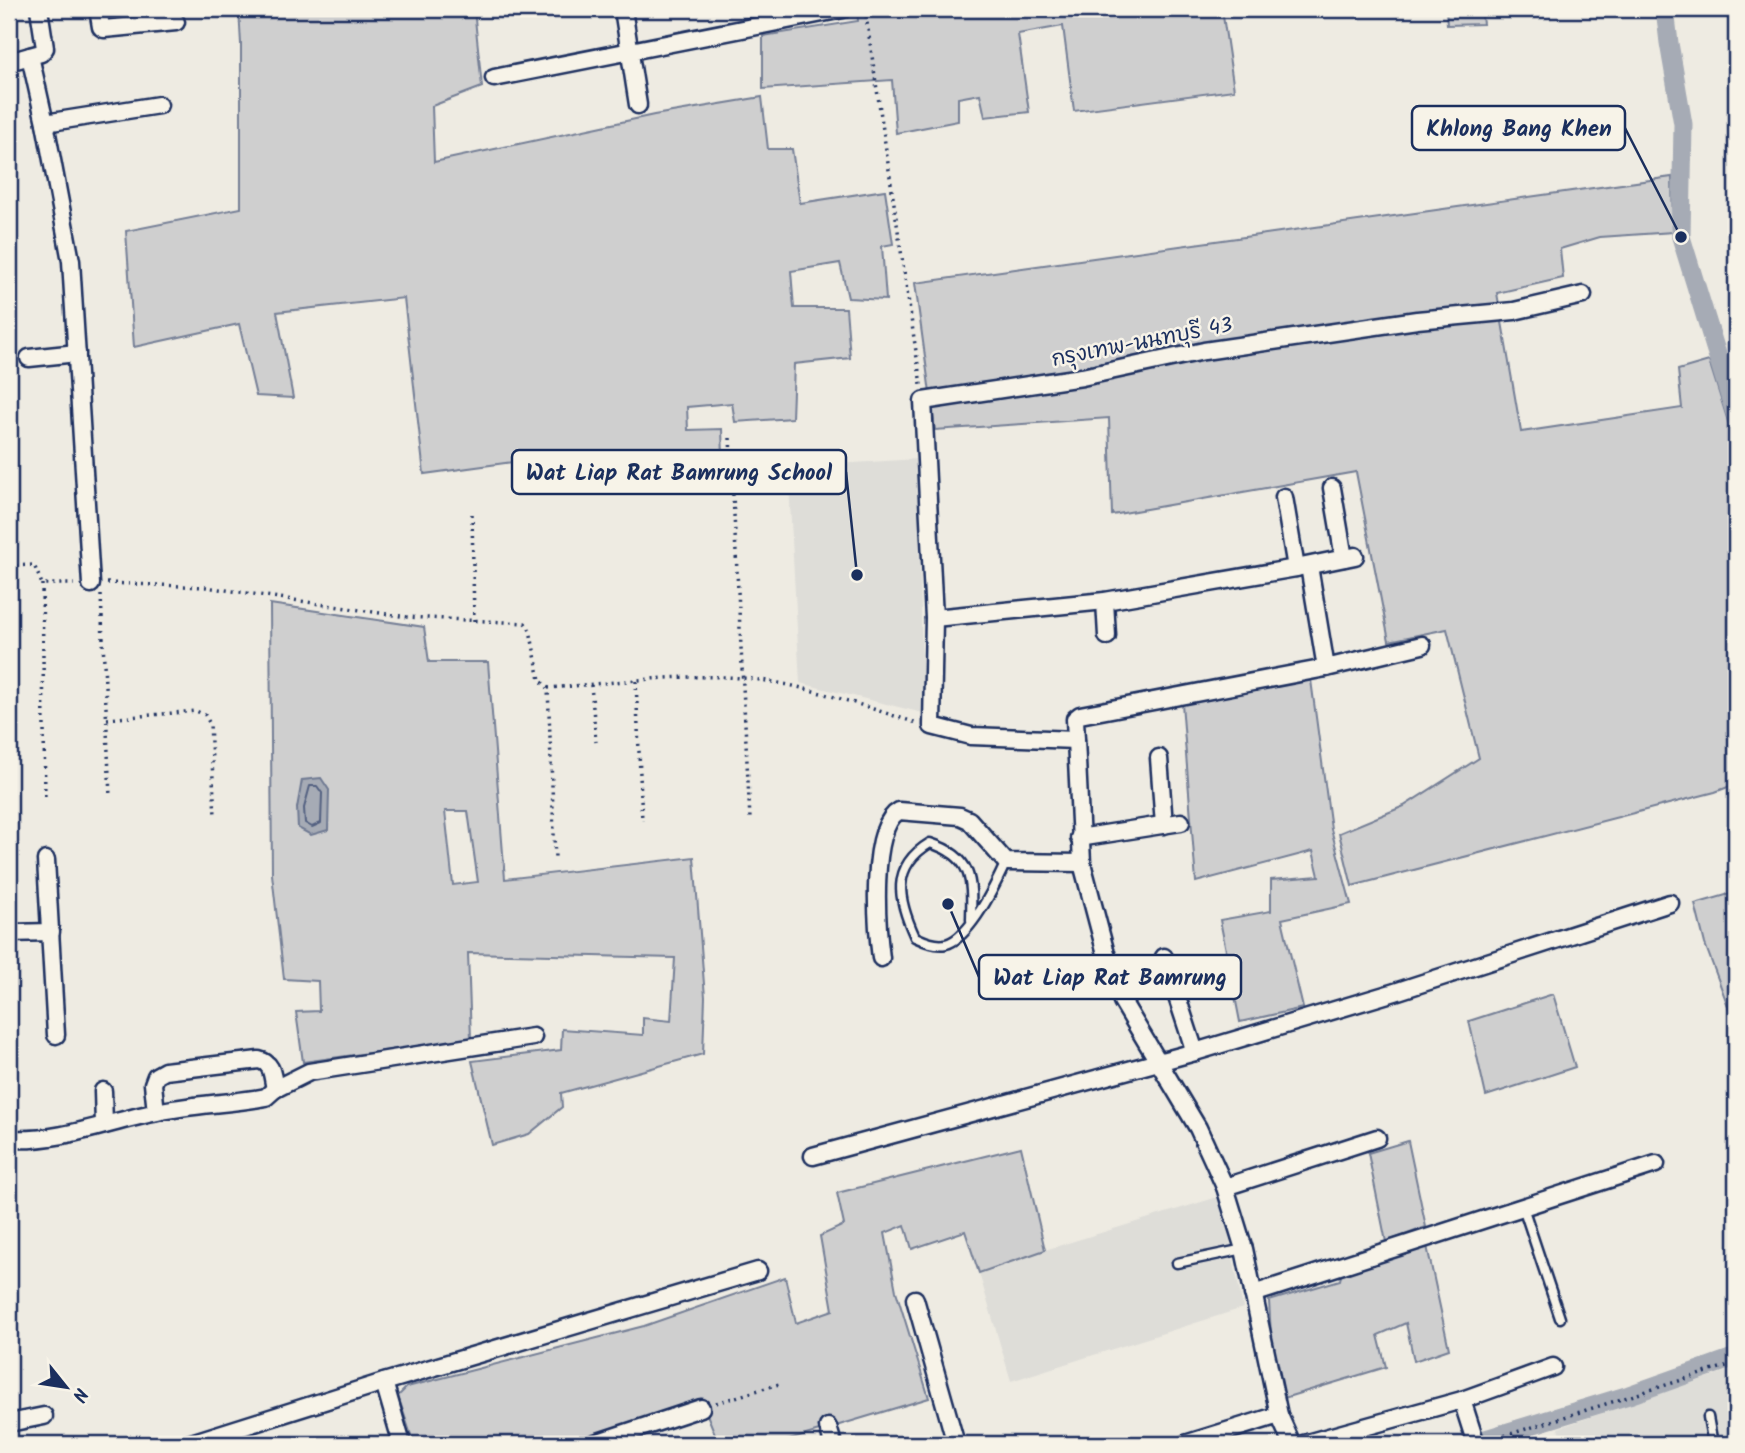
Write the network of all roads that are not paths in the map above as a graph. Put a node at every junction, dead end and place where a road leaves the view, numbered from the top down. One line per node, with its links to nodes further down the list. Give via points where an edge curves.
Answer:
1 (38, 9): 7 (street, via 46,48)
2 (98, 9): 5 (street, via 104,29)
3 (623, 9): 6 (street)
4 (843, 9): 6 (street)
5 (176, 22)
6 (629, 51): 9 (street); 11 (street)
7 (30, 57): 8 (street); 12 (street)
8 (9, 62)
9 (494, 78)
10 (159, 105): 12 (street)
11 (638, 105)
12 (45, 123): 14 (street, via 71,261)
13 (1583, 295): 21 (street, กรุงเทพ-นนทบุรี 43, via 1514,311 1204,351 1082,377 923,401)
14 (77, 353): 15 (street); 19 (street)
15 (29, 358)
16 (1332, 488): 18 (street, via 1349,557)
17 (1284, 497): 18 (street)
18 (1302, 567): 20 (street); 24 (street)
19 (91, 584)
20 (1105, 601): 21 (street); 22 (street)
21 (934, 618): 25 (street, via 932,726 971,736)
22 (1107, 636)
23 (1422, 645): 24 (street)
24 (1325, 668): 25 (street, via 1080,715 1075,719)
25 (1076, 740): 29 (street)
26 (1159, 758): 28 (street)
27 (1181, 822): 28 (street)
28 (1164, 825): 29 (street)
29 (1079, 838): 32 (street)
30 (46, 860): 35 (street)
31 (1006, 862): 32 (street); 34 (lane, via 990,896); 38 (street, via 978,828 960,816 893,814 884,833 876,887)
32 (1082, 863): 42 (street, via 1122,1001)
33 (1670, 903): 41 (street)
34 (971, 920): 34 (lane, via 958,938 947,944 915,937 900,894 914,853 930,844 942,847 964,865 972,884)
35 (51, 932): 36 (street); 39 (street)
36 (9, 933)
37 (1164, 957): 41 (street)
38 (881, 958)
39 (56, 1035)
40 (533, 1037): 43 (street, via 309,1072)
41 (1195, 1052): 42 (street)
42 (1158, 1063): 50 (street); 52 (street, via 1198,1128)
43 (275, 1089): 45 (street, via 266,1097); 45 (street, via 270,1066 259,1060 165,1071 153,1084)
44 (103, 1091): 46 (street)
45 (156, 1112): 46 (street)
46 (104, 1125): 48 (street)
47 (1377, 1138): 52 (street)
48 (17, 1140): 49 (street)
49 (9, 1146)
50 (813, 1156)
51 (1656, 1164): 53 (street)
52 (1225, 1187): 54 (street)
53 (1523, 1207): 57 (street); 59 (lane)
54 (1244, 1249): 55 (lane); 57 (street)
55 (1177, 1263)
56 (758, 1271): 61 (street)
57 (1253, 1294): 64 (street)
58 (915, 1299): 74 (street)
59 (1560, 1318)
60 (1553, 1367): 62 (street)
61 (384, 1382): 70 (street); 71 (street)
62 (1462, 1400): 76 (street); 77 (street)
63 (701, 1408): 72 (street)
64 (1279, 1415): 69 (street); 75 (street)
65 (44, 1416): 67 (street)
66 (1708, 1418): 78 (lane)
67 (9, 1423)
68 (828, 1427): 73 (street)
69 (1190, 1443)
70 (188, 1444)
71 (402, 1444)
72 (592, 1444)
73 (833, 1444)
74 (956, 1444)
75 (1292, 1444)
76 (1303, 1444)
77 (1476, 1444)
78 (1713, 1444)

